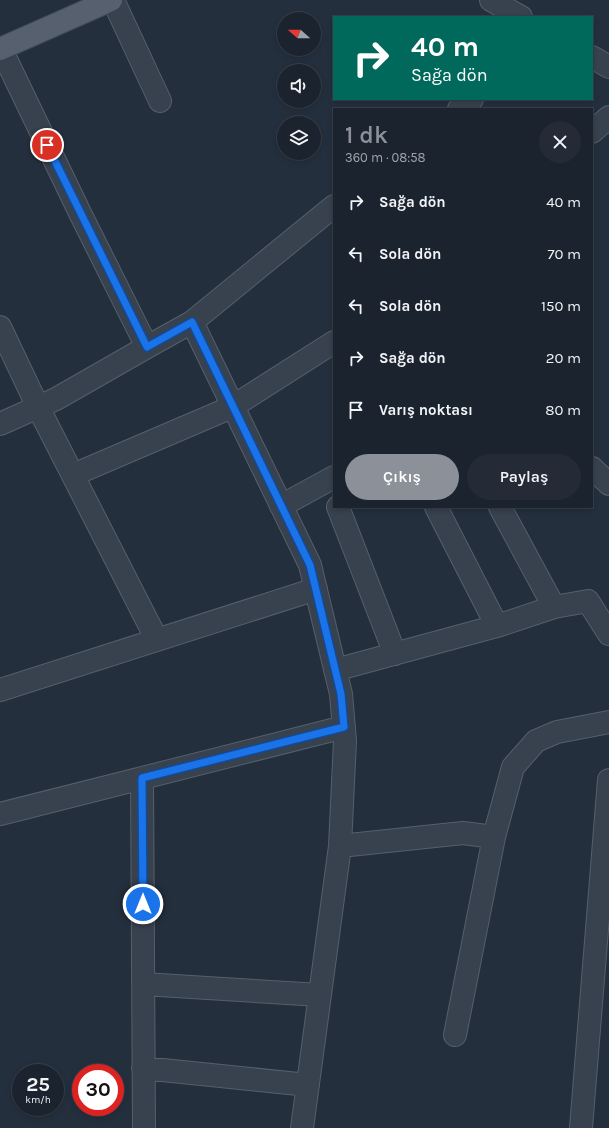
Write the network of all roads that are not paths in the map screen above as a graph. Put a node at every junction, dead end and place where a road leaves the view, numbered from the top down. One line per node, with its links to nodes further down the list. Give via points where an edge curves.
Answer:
1 (491, 0): 3 (street)
2 (106, 1): 4 (main road); 8 (street)
3 (519, 16)
4 (1, 49): 16 (street)
5 (593, 58): 6 (street)
6 (609, 67)
7 (471, 100): 9 (street)
8 (160, 101)
9 (461, 108)
10 (609, 117): 11 (street)
11 (593, 131)
12 (333, 207): 13 (street)
13 (192, 322): 16 (street); 18 (street)
14 (0, 327): 17 (street)
15 (333, 344): 18 (street)
16 (147, 347): 17 (street)
17 (38, 407): 19 (street); 21 (street)
18 (232, 407): 21 (street); 24 (street)
19 (0, 424)
20 (593, 469): 23 (street)
21 (73, 475): 32 (street)
22 (332, 484): 24 (street)
23 (609, 484)
24 (281, 506): 28 (street, via 310,565)
25 (338, 508): 33 (street)
26 (437, 508): 30 (street)
27 (501, 508): 29 (street)
28 (316, 589): 32 (street); 34 (street)
29 (554, 607): 30 (street); 31 (street, via 588,601)
30 (497, 626): 33 (street)
31 (609, 634)
32 (157, 640): 35 (street)
33 (395, 654): 34 (street)
34 (335, 670): 37 (street, via 341,694)
35 (0, 690)
36 (609, 722): 42 (street, via 557,732 536,741 513,767)
37 (344, 727): 38 (street); 43 (street)
38 (142, 778): 40 (street); 45 (street)
39 (609, 780): 41 (street)
40 (0, 814)
41 (607, 827): 44 (street)
42 (494, 837): 43 (street, via 463,833); 47 (street)
43 (340, 846): 46 (street)
44 (604, 910): 52 (street)
45 (143, 984): 46 (street); 48 (street)
46 (320, 995): 49 (street)
47 (455, 1035)
48 (143, 1068): 49 (street); 50 (street)
49 (308, 1085): 51 (street)
50 (144, 1128)
51 (302, 1128)
52 (581, 1128)

